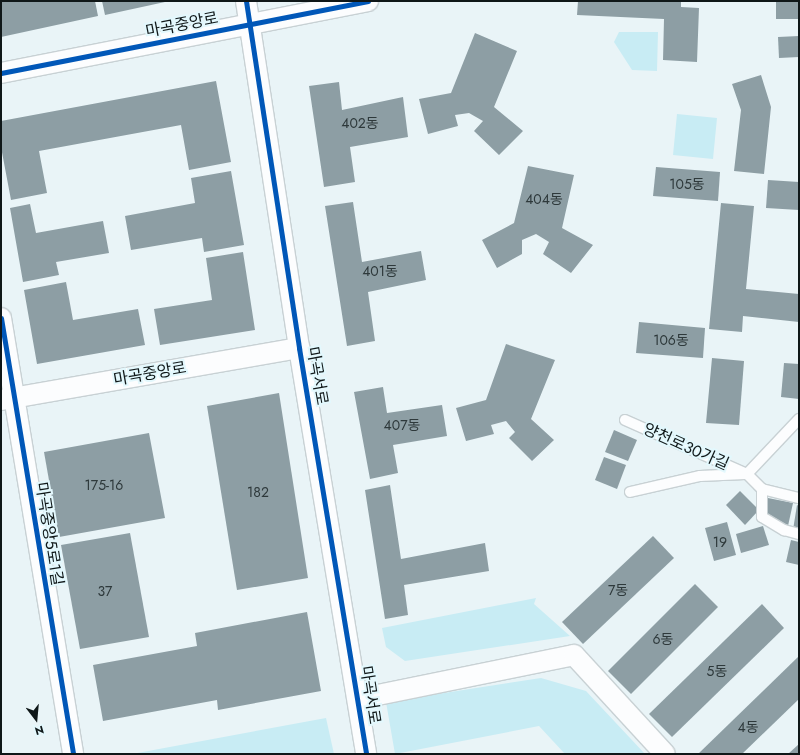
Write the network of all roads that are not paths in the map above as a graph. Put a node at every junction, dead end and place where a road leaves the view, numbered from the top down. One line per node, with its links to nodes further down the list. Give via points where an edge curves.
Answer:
1 (246, 1): 3 (street, 마곡서로)
2 (368, 1): 3 (street, 마곡중앙로)
3 (250, 26): 4 (street, 마곡중앙로); 6 (street, 마곡서로)
4 (1, 73)
5 (1, 318): 7 (street, 마곡중앙5로1길)
6 (299, 348): 7 (street, 마곡중앙로); 15 (street, 마곡서로)
7 (7, 399): 16 (street, 마곡중앙5로1길)
8 (799, 419): 10 (lane)
9 (625, 420): 10 (lane, 양천로30가길)
10 (747, 474): 11 (lane, 양천로30가길); 12 (lane, 양천로30가길, via 700,476)
11 (762, 489): 13 (lane); 14 (lane, via 762,517 784,530)
12 (630, 492)
13 (799, 498)
14 (799, 534)
15 (358, 699): 17 (street, 마곡서로); 18 (street, 마곡서로, via 574,655)
16 (72, 754)
17 (366, 754)
18 (665, 754)

